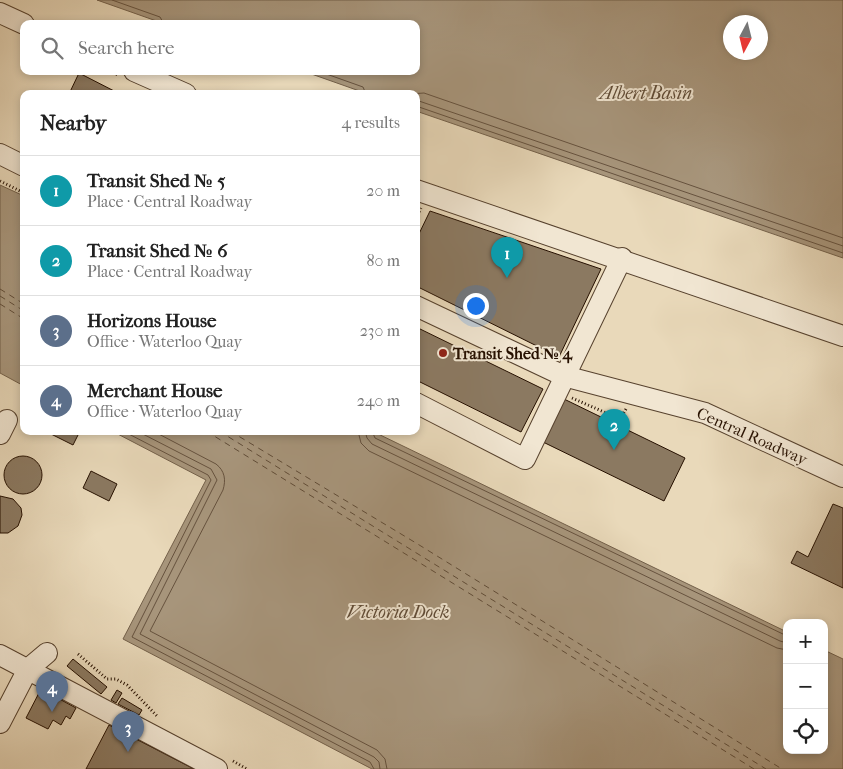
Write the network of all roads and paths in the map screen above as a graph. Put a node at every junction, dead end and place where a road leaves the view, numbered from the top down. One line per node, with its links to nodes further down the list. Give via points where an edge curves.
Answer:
1 (0, 13): 2 (street)
2 (20, 22)
3 (143, 75): 4 (street)
4 (177, 90)
5 (0, 154): 6 (street)
6 (20, 164)
7 (0, 181): 8 (path)
8 (20, 191)
9 (420, 191): 10 (street)
10 (622, 258): 12 (street); 13 (street)
11 (420, 308): 13 (street)
12 (843, 336)
13 (564, 376): 14 (street, via 525,459); 15 (street, Central Roadway, via 695,410)
14 (420, 406)
15 (843, 477)
16 (48, 653): 19 (street)
17 (0, 654): 19 (street)
18 (78, 654): 20 (path, via 107,679 127,685)
19 (28, 670): 21 (street); 22 (street)
20 (161, 720)
21 (0, 723)
22 (224, 764): 23 (path)
23 (247, 769)

